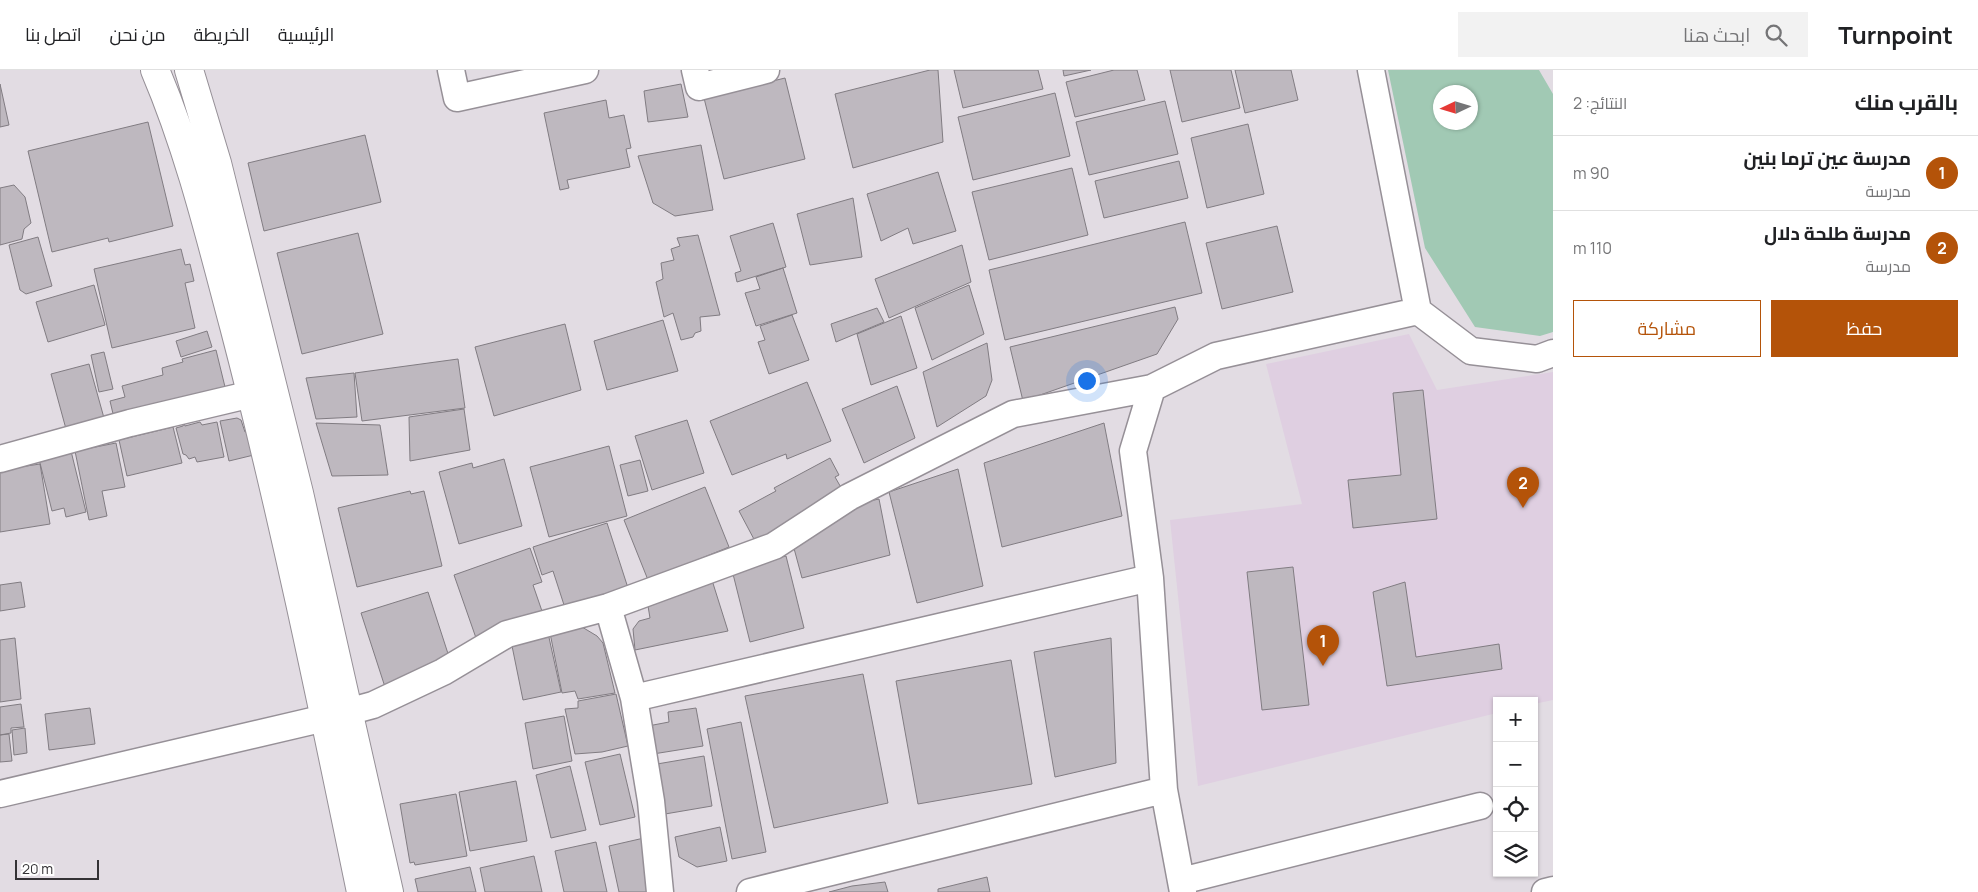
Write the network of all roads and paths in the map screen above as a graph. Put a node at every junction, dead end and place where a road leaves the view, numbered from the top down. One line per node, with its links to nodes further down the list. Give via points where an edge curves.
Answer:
1 (155, 70): 9 (main road)
2 (189, 70): 8 (main road)
3 (451, 70): 4 (street, via 457,98)
4 (585, 70)
5 (695, 70): 6 (street, via 699,87)
6 (766, 70)
7 (1371, 70): 10 (street)
8 (201, 107): 9 (main road); 18 (main road, via 294,474)
9 (173, 115): 13 (main road, via 203,211)
10 (1418, 312): 11 (street, via 1471,351 1537,359); 12 (street, via 1216,356)
11 (1553, 354)
12 (1152, 388): 15 (street, via 1133,451); 16 (street, via 1013,414 849,497 774,546)
13 (252, 394): 14 (street); 18 (main road)
14 (0, 458)
15 (1150, 578): 17 (street); 19 (street)
16 (608, 607): 17 (street); 18 (street, via 507,634 443,672 373,704)
17 (634, 698): 26 (street, via 651,800)
18 (337, 714): 20 (street); 24 (main road); 25 (main road)
19 (1164, 790): 22 (street); 27 (street)
20 (0, 794)
21 (1480, 806): 22 (street)
22 (1182, 886)
23 (1553, 890): 28 (street)
24 (360, 892)
25 (389, 892)
26 (660, 892)
27 (750, 892)
28 (1546, 892)

